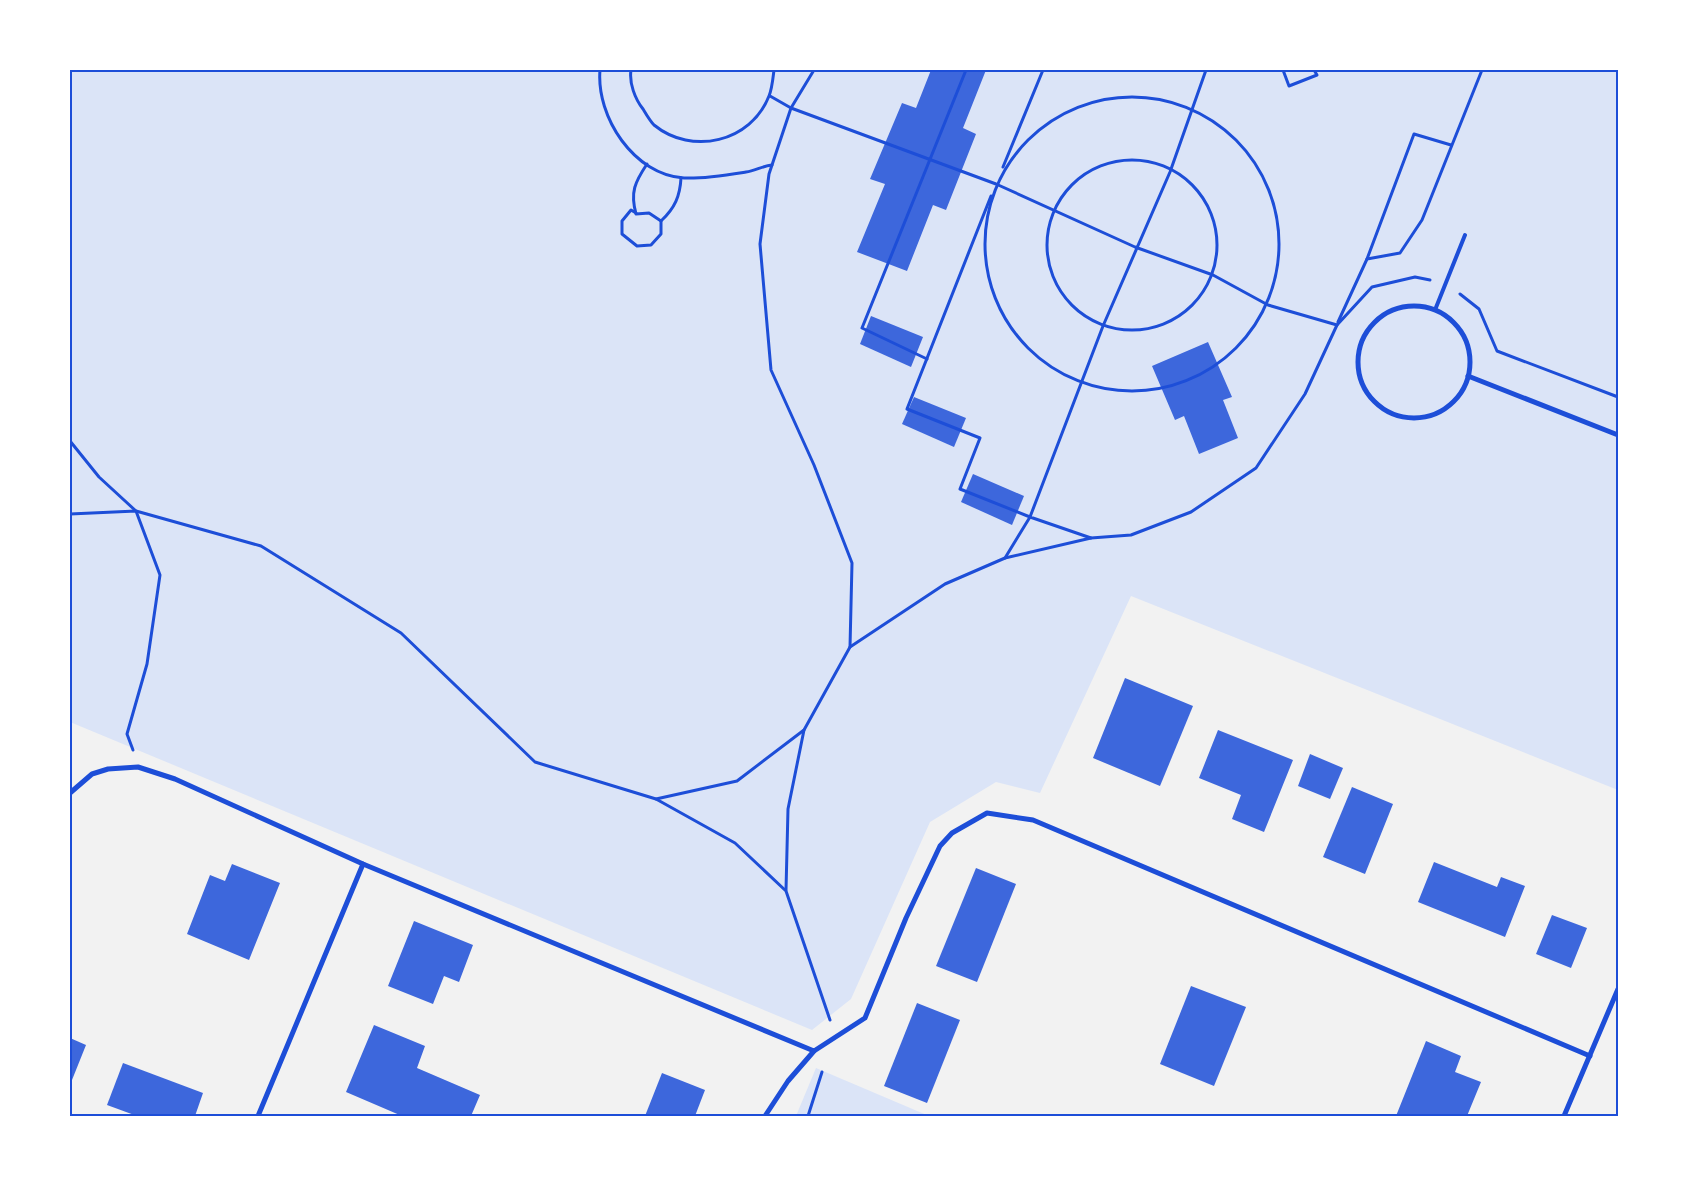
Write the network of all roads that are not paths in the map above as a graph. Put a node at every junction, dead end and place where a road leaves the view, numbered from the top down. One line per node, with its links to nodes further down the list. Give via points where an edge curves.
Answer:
1 (1465, 235): 2 (lane)
2 (1435, 310): 3 (street, via 1455,323 1463,335 1468,348); 3 (street, via 1404,307 1378,319 1369,329 1362,341 1358,369 1368,395 1390,413 1418,418 1444,409 1463,389)
3 (1468, 376): 4 (street)
4 (1618, 435)
5 (70, 793): 6 (street, via 92,774 108,769 138,767 175,779)
6 (363, 864): 8 (street); 10 (street)
7 (1618, 989): 9 (street)
8 (814, 1051): 9 (street, via 865,1018 940,846 952,833 987,813 1033,820); 11 (street, via 788,1081)
9 (1590, 1056): 12 (street)
10 (258, 1116)
11 (765, 1116)
12 (1564, 1116)

